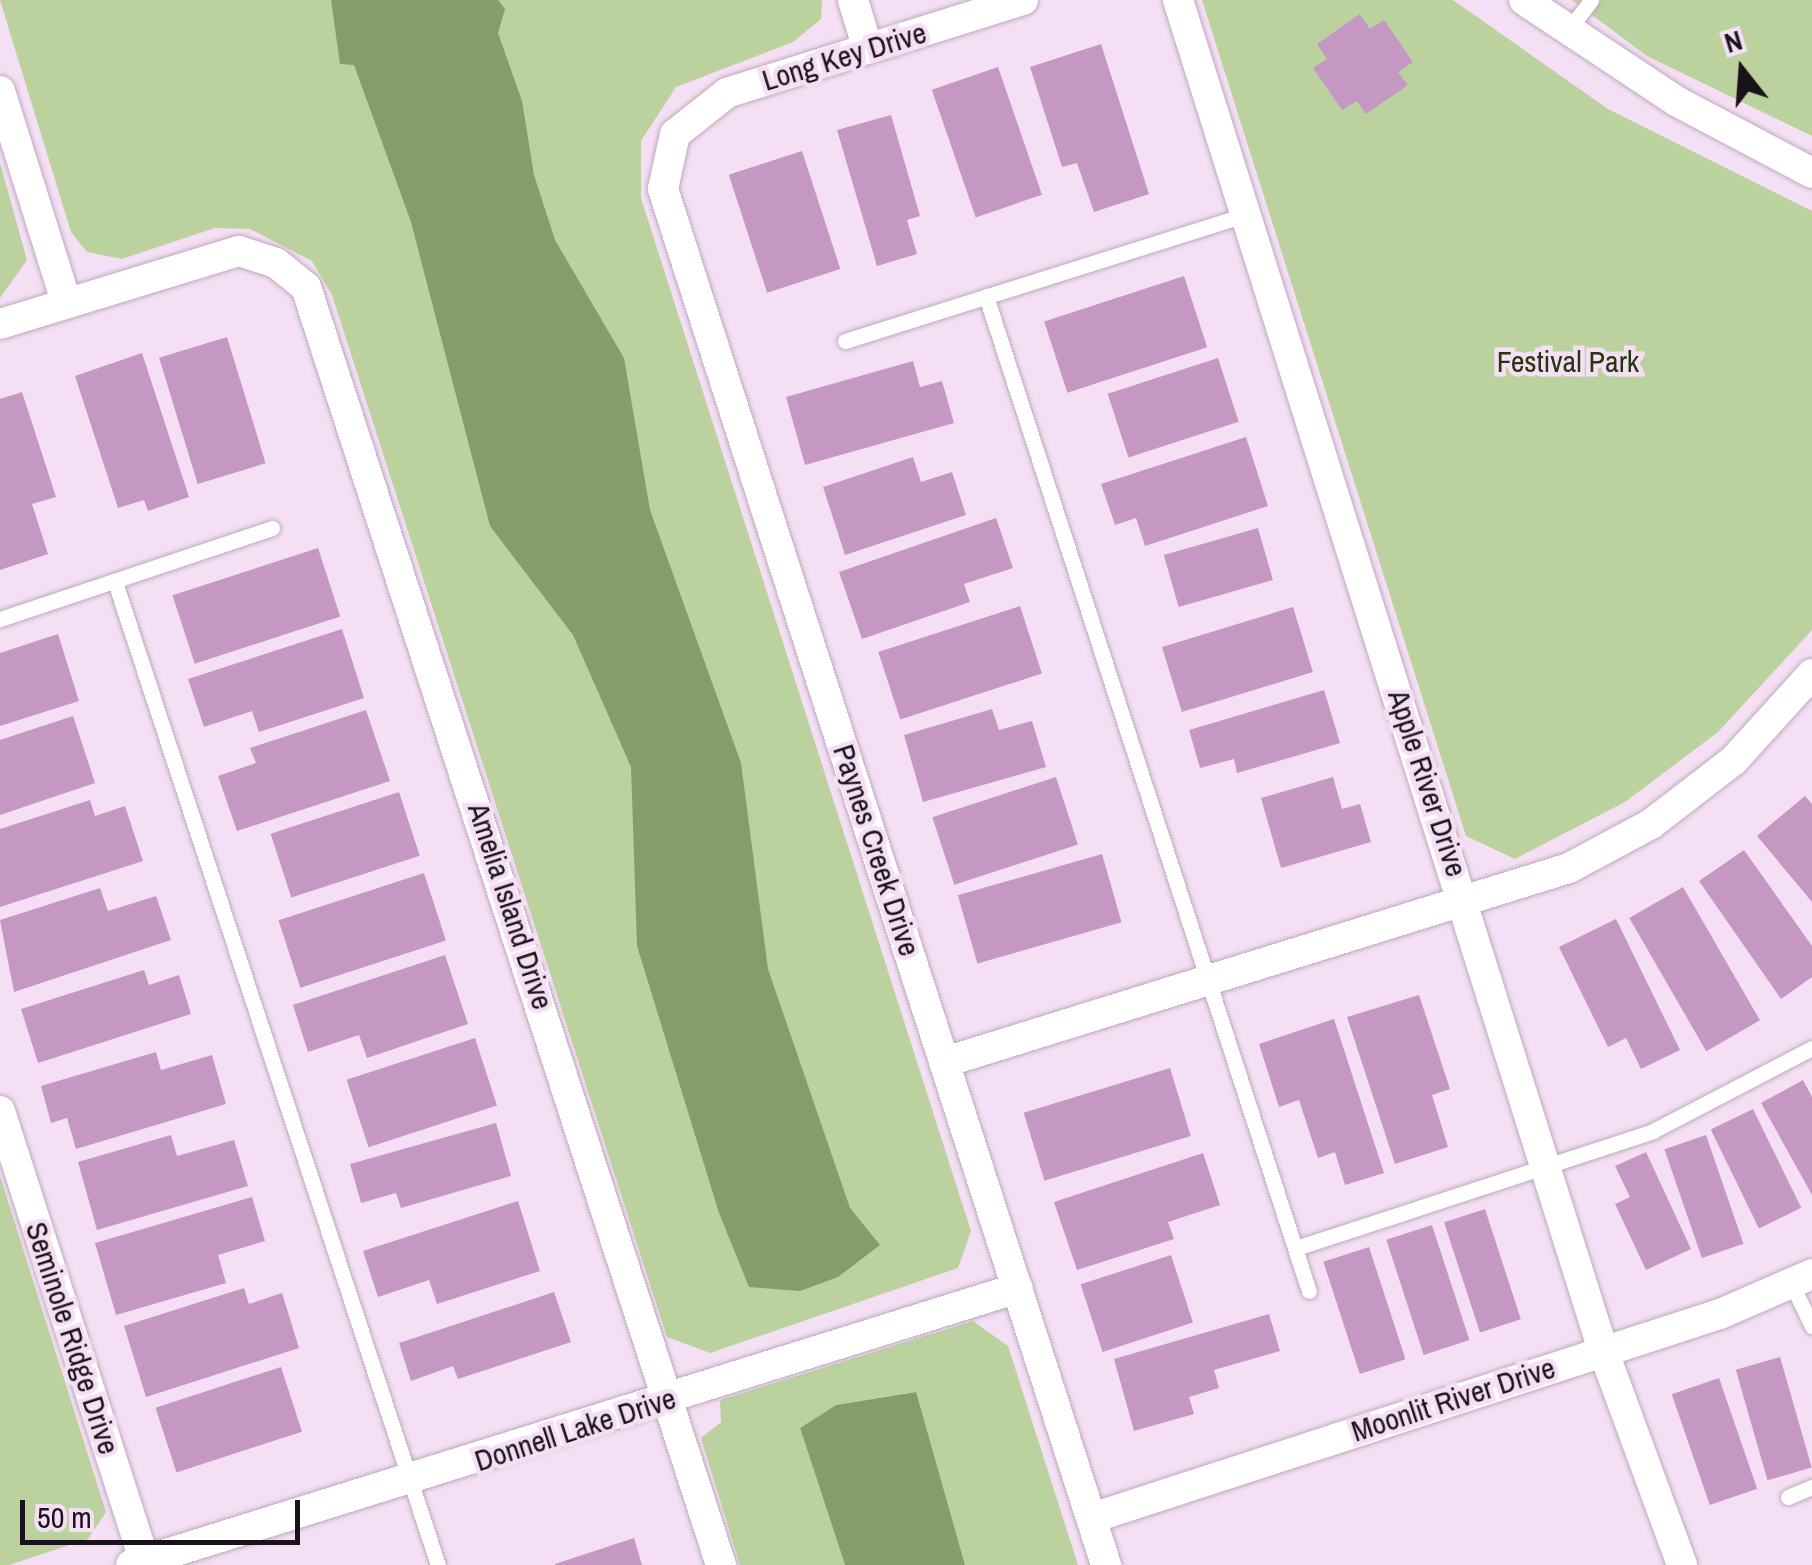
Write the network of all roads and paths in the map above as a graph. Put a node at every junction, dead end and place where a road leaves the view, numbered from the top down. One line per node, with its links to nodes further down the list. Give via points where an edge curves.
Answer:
1 (853, 0): 7 (street)
2 (1023, 0): 7 (street, Long Key Drive)
3 (1178, 0): 11 (street, Apple River Drive)
4 (1524, 0): 6 (street)
5 (1591, 0): 6 (lane)
6 (1567, 32): 10 (street)
7 (868, 49): 9 (street, Long Key Drive, via 727,92)
8 (0, 91): 13 (street)
9 (676, 134): 23 (street, Paynes Creek Drive, via 664,189)
10 (1812, 173)
11 (1250, 214): 12 (lane); 20 (street, Apple River Drive)
12 (986, 296): 15 (lane); 21 (lane)
13 (66, 302): 14 (street); 32 (street, Amelia Island Drive, via 239,252 276,263 306,287 324,319)
14 (0, 324)
15 (845, 340)
16 (272, 528): 17 (lane)
17 (115, 582): 18 (lane); 33 (lane)
18 (0, 619)
19 (1812, 674): 20 (street, via 1734,760 1651,824 1568,868)
20 (1466, 901): 21 (street); 25 (street, Apple River Drive)
21 (1210, 979): 23 (street); 26 (lane)
22 (1812, 1048): 25 (lane, via 1707,1108)
23 (945, 1062): 28 (street, Paynes Creek Drive)
24 (0, 1111): 37 (street, Seminole Ridge Drive)
25 (1548, 1165): 26 (lane); 31 (street, Apple River Drive)
26 (1296, 1248): 29 (lane)
27 (1802, 1279): 30 (lane); 31 (street, Moonlit River Drive)
28 (1018, 1288): 32 (street, Donnell Lake Drive); 36 (street, Paynes Creek Drive)
29 (1309, 1291)
30 (1812, 1326)
31 (1603, 1350): 36 (street, Moonlit River Drive); 41 (street, Apple River Drive)
32 (669, 1400): 33 (street, Donnell Lake Drive); 39 (street, Amelia Island Drive)
33 (411, 1481): 37 (street, Donnell Lake Drive); 38 (lane)
34 (1812, 1487): 35 (lane)
35 (1788, 1497)
36 (1092, 1518): 40 (street, Paynes Creek Drive)
37 (140, 1564)
38 (438, 1565)
39 (721, 1565)
40 (1106, 1565)
41 (1682, 1565)

